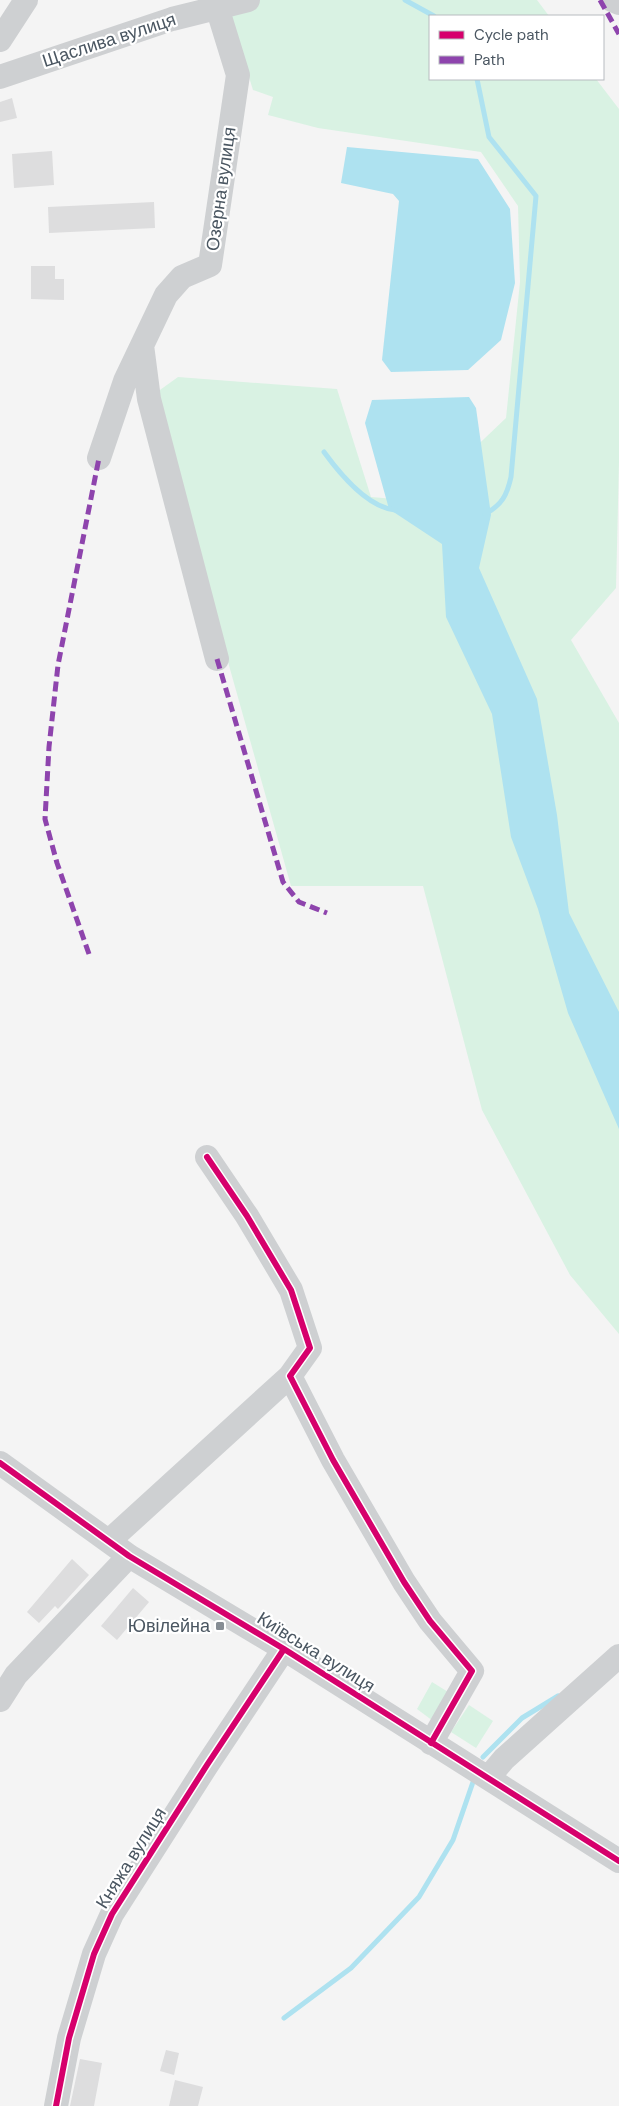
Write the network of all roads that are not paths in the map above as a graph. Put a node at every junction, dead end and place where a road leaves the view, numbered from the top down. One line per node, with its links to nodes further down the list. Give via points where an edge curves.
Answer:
1 (26, 0): 6 (street)
2 (248, 0): 5 (street, Щаслива вулиця)
3 (612, 0): 4 (street)
4 (619, 3)
5 (217, 6): 7 (street, Щаслива вулиця, via 172,18); 8 (street, Озерна вулиця, via 238,74 210,265 182,277 166,295)
6 (0, 40)
7 (0, 77)
8 (142, 345): 9 (street, Озерна вулиця, via 125,381); 10 (street, via 149,399)
9 (99, 458)
10 (217, 659)
11 (207, 1157): 12 (street, via 247,1216 290,1290 310,1348)
12 (290, 1376): 14 (street); 19 (street, via 404,1582 430,1621 472,1671)
13 (0, 1463): 14 (street, Київська вулиця)
14 (109, 1541): 15 (street, Київська вулиця)
15 (129, 1556): 16 (street, Київська вулиця); 18 (street, via 16,1675)
16 (284, 1649): 19 (street, Київська вулиця); 22 (street, Княжа вулиця, via 112,1914 94,1954 69,2038)
17 (619, 1656): 20 (street)
18 (0, 1700)
19 (431, 1743): 20 (street, Київська вулиця)
20 (488, 1778): 21 (street, Київська вулиця)
21 (619, 1862)
22 (56, 2106)

